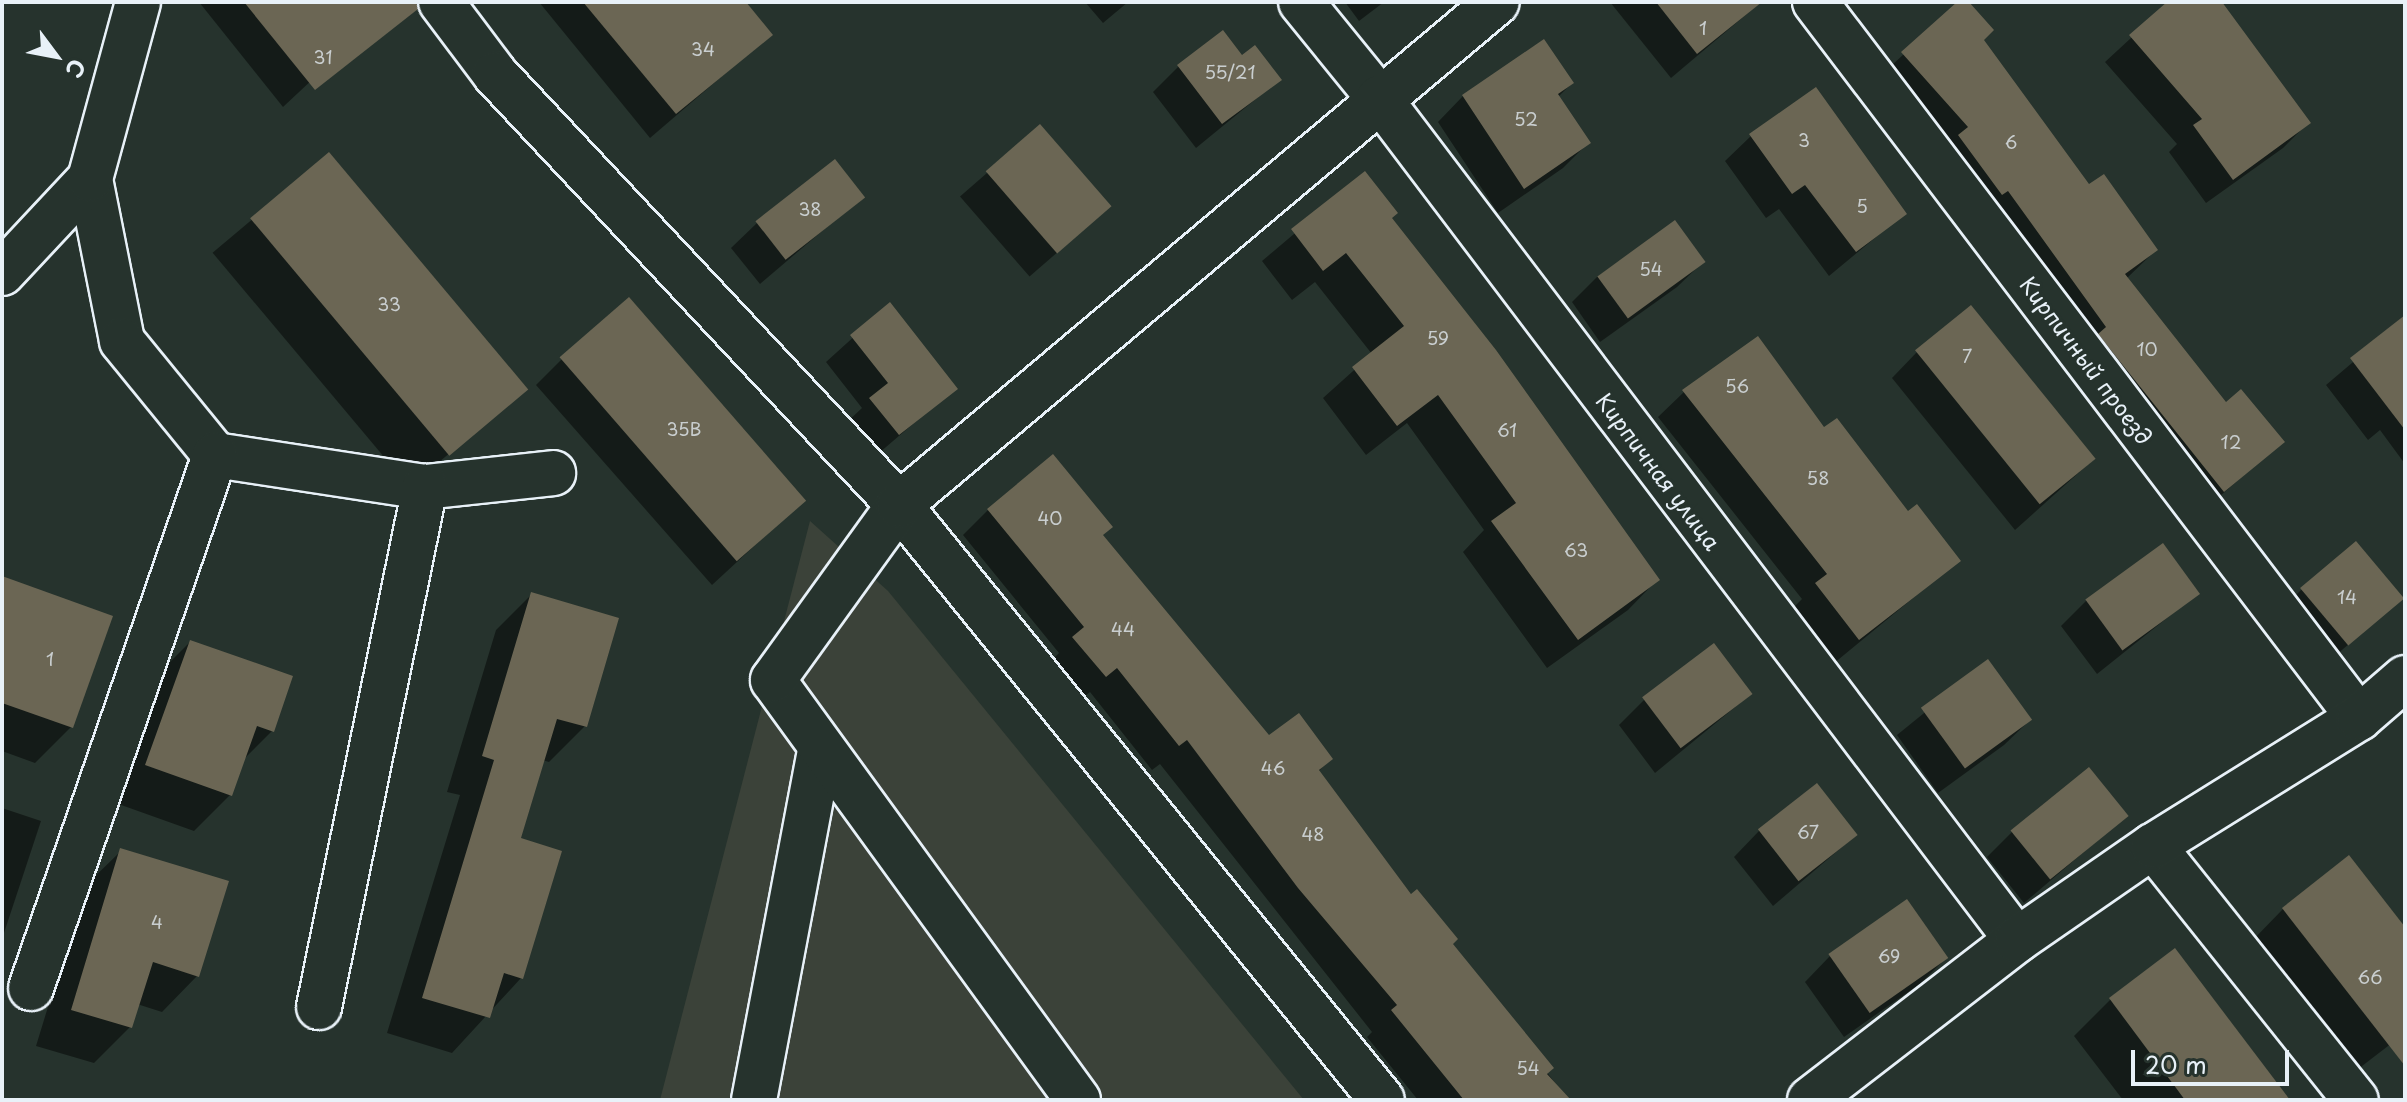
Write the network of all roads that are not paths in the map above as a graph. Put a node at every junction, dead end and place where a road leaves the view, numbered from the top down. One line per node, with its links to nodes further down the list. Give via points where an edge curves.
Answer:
1 (138, 2): 7 (street)
2 (441, 2): 12 (street, via 495,74)
3 (1301, 2): 6 (street, Кирпичная улица)
4 (1497, 2): 6 (street)
5 (1815, 2): 14 (street, Кирпичный проезд)
6 (1379, 98): 12 (street); 17 (street, Кирпичная улица)
7 (90, 179): 8 (street); 9 (street, via 122,341)
8 (2, 273)
9 (215, 455): 11 (street); 18 (street)
10 (553, 473): 11 (street)
11 (425, 487): 19 (street)
12 (899, 505): 15 (street, via 773,680); 22 (street)
13 (2405, 678): 14 (street)
14 (2359, 718): 16 (street)
15 (821, 747): 20 (street); 21 (street)
16 (2153, 846): 17 (street); 24 (street)
17 (2017, 940): 23 (street)
18 (31, 988)
19 (319, 1007)
20 (754, 1100)
21 (1078, 1100)
22 (1382, 1100)
23 (1810, 1100)
24 (2356, 1100)

